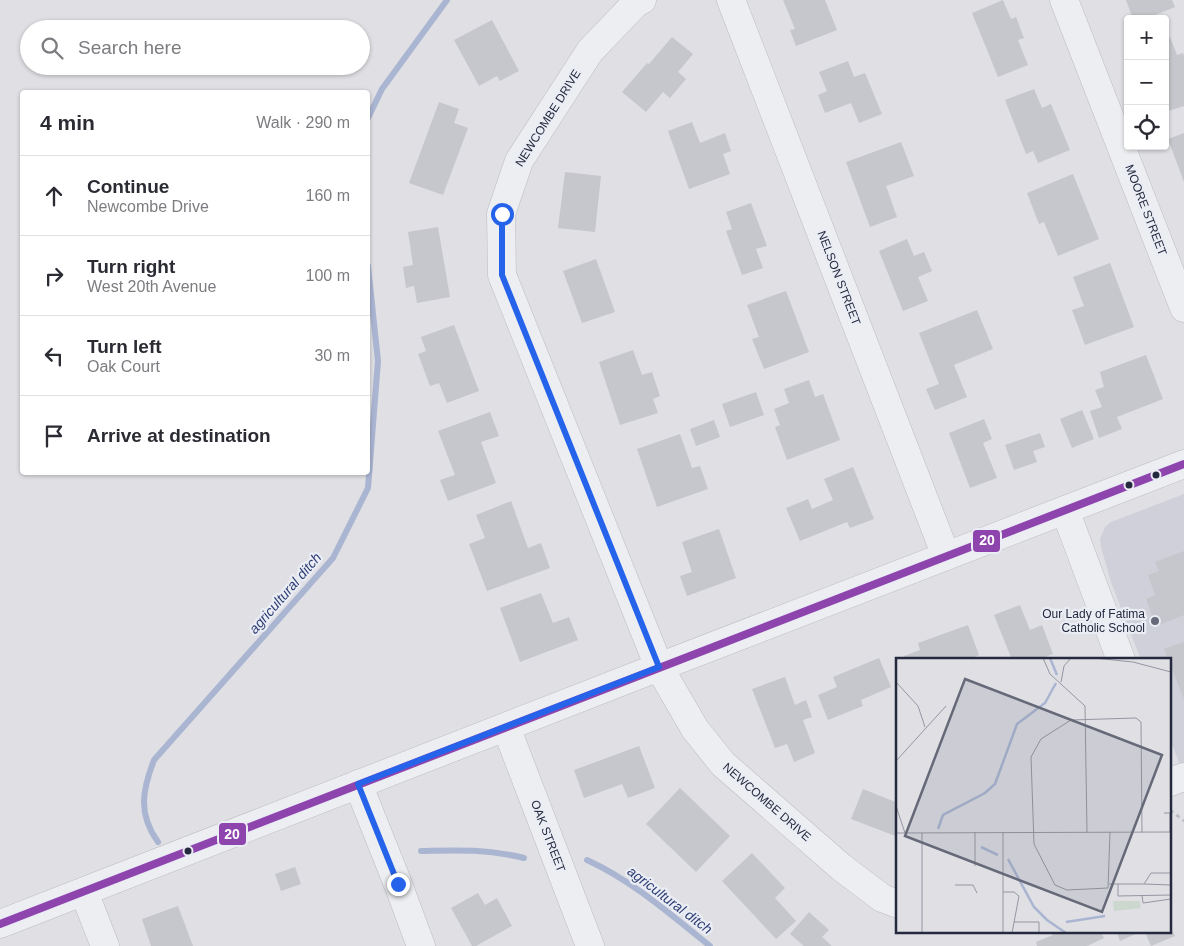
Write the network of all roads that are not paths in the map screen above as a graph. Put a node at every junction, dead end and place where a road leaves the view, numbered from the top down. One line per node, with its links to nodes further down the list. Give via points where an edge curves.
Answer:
1 (642, 0): 9 (street, NEWCOMBE DRIVE, via 590,51 519,161 502,214 502,275)
2 (732, 0): 7 (street, NELSON STREET)
3 (1064, 0): 4 (street, MOORE STREET)
4 (1184, 308)
5 (1184, 464): 6 (street)
6 (1065, 510): 7 (street); 8 (street)
7 (946, 556): 9 (street)
8 (1120, 658)
9 (659, 667): 10 (street); 15 (street, NEWCOMBE DRIVE, via 694,728 723,764 841,867 882,898)
10 (506, 727): 13 (street); 19 (street, OAK STREET)
11 (1184, 777): 12 (street)
12 (1172, 781)
13 (358, 784): 14 (street); 18 (street)
14 (84, 892): 16 (street); 17 (street)
15 (896, 903)
16 (0, 924)
17 (105, 946)
18 (421, 946)
19 (590, 946)

